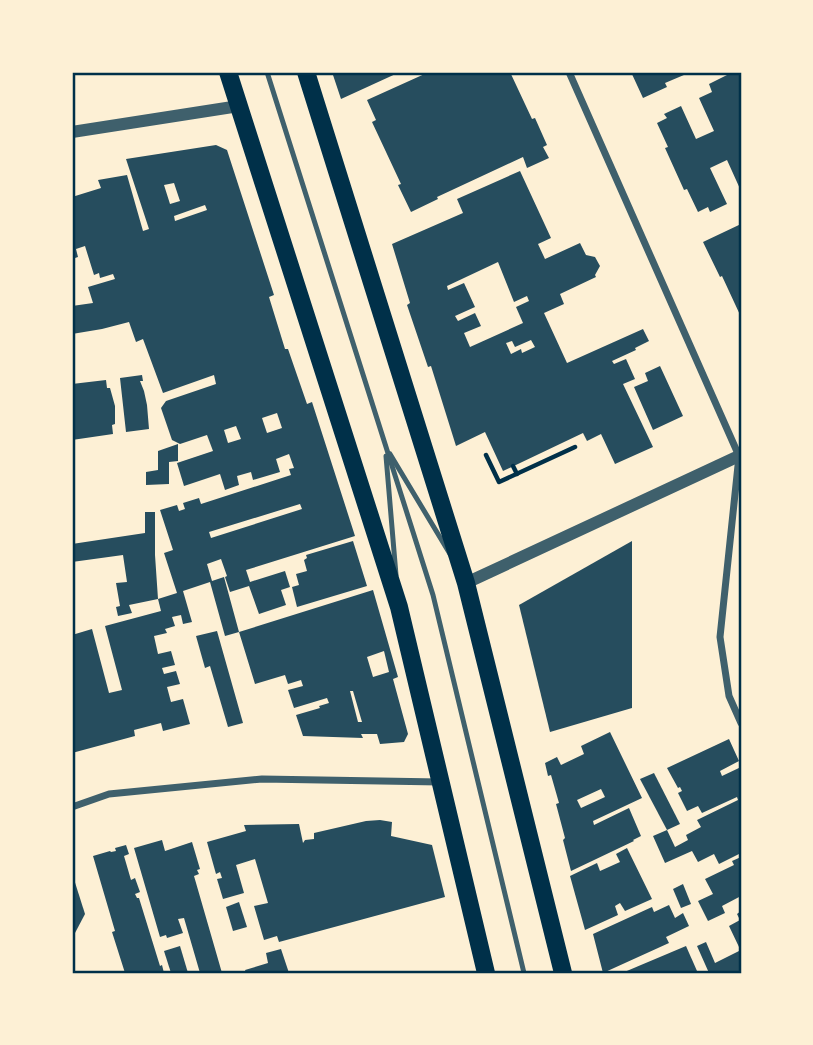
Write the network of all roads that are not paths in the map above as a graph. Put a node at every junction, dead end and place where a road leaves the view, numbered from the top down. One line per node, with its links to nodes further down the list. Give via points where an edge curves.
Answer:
1 (228, 72): 5 (main road)
2 (267, 72): 7 (lane)
3 (306, 72): 9 (main road)
4 (569, 72): 8 (street)
5 (239, 106): 6 (street); 10 (main road)
6 (72, 132)
7 (385, 446): 9 (lane); 10 (lane); 15 (lane, via 433,595)
8 (740, 455): 9 (street); 11 (street, via 720,637 729,696)
9 (466, 583): 16 (main road)
10 (399, 607): 12 (main road)
11 (741, 723)
12 (440, 782): 13 (street, via 262,779 109,794); 14 (main road)
13 (72, 807)
14 (486, 973)
15 (524, 973)
16 (563, 973)

